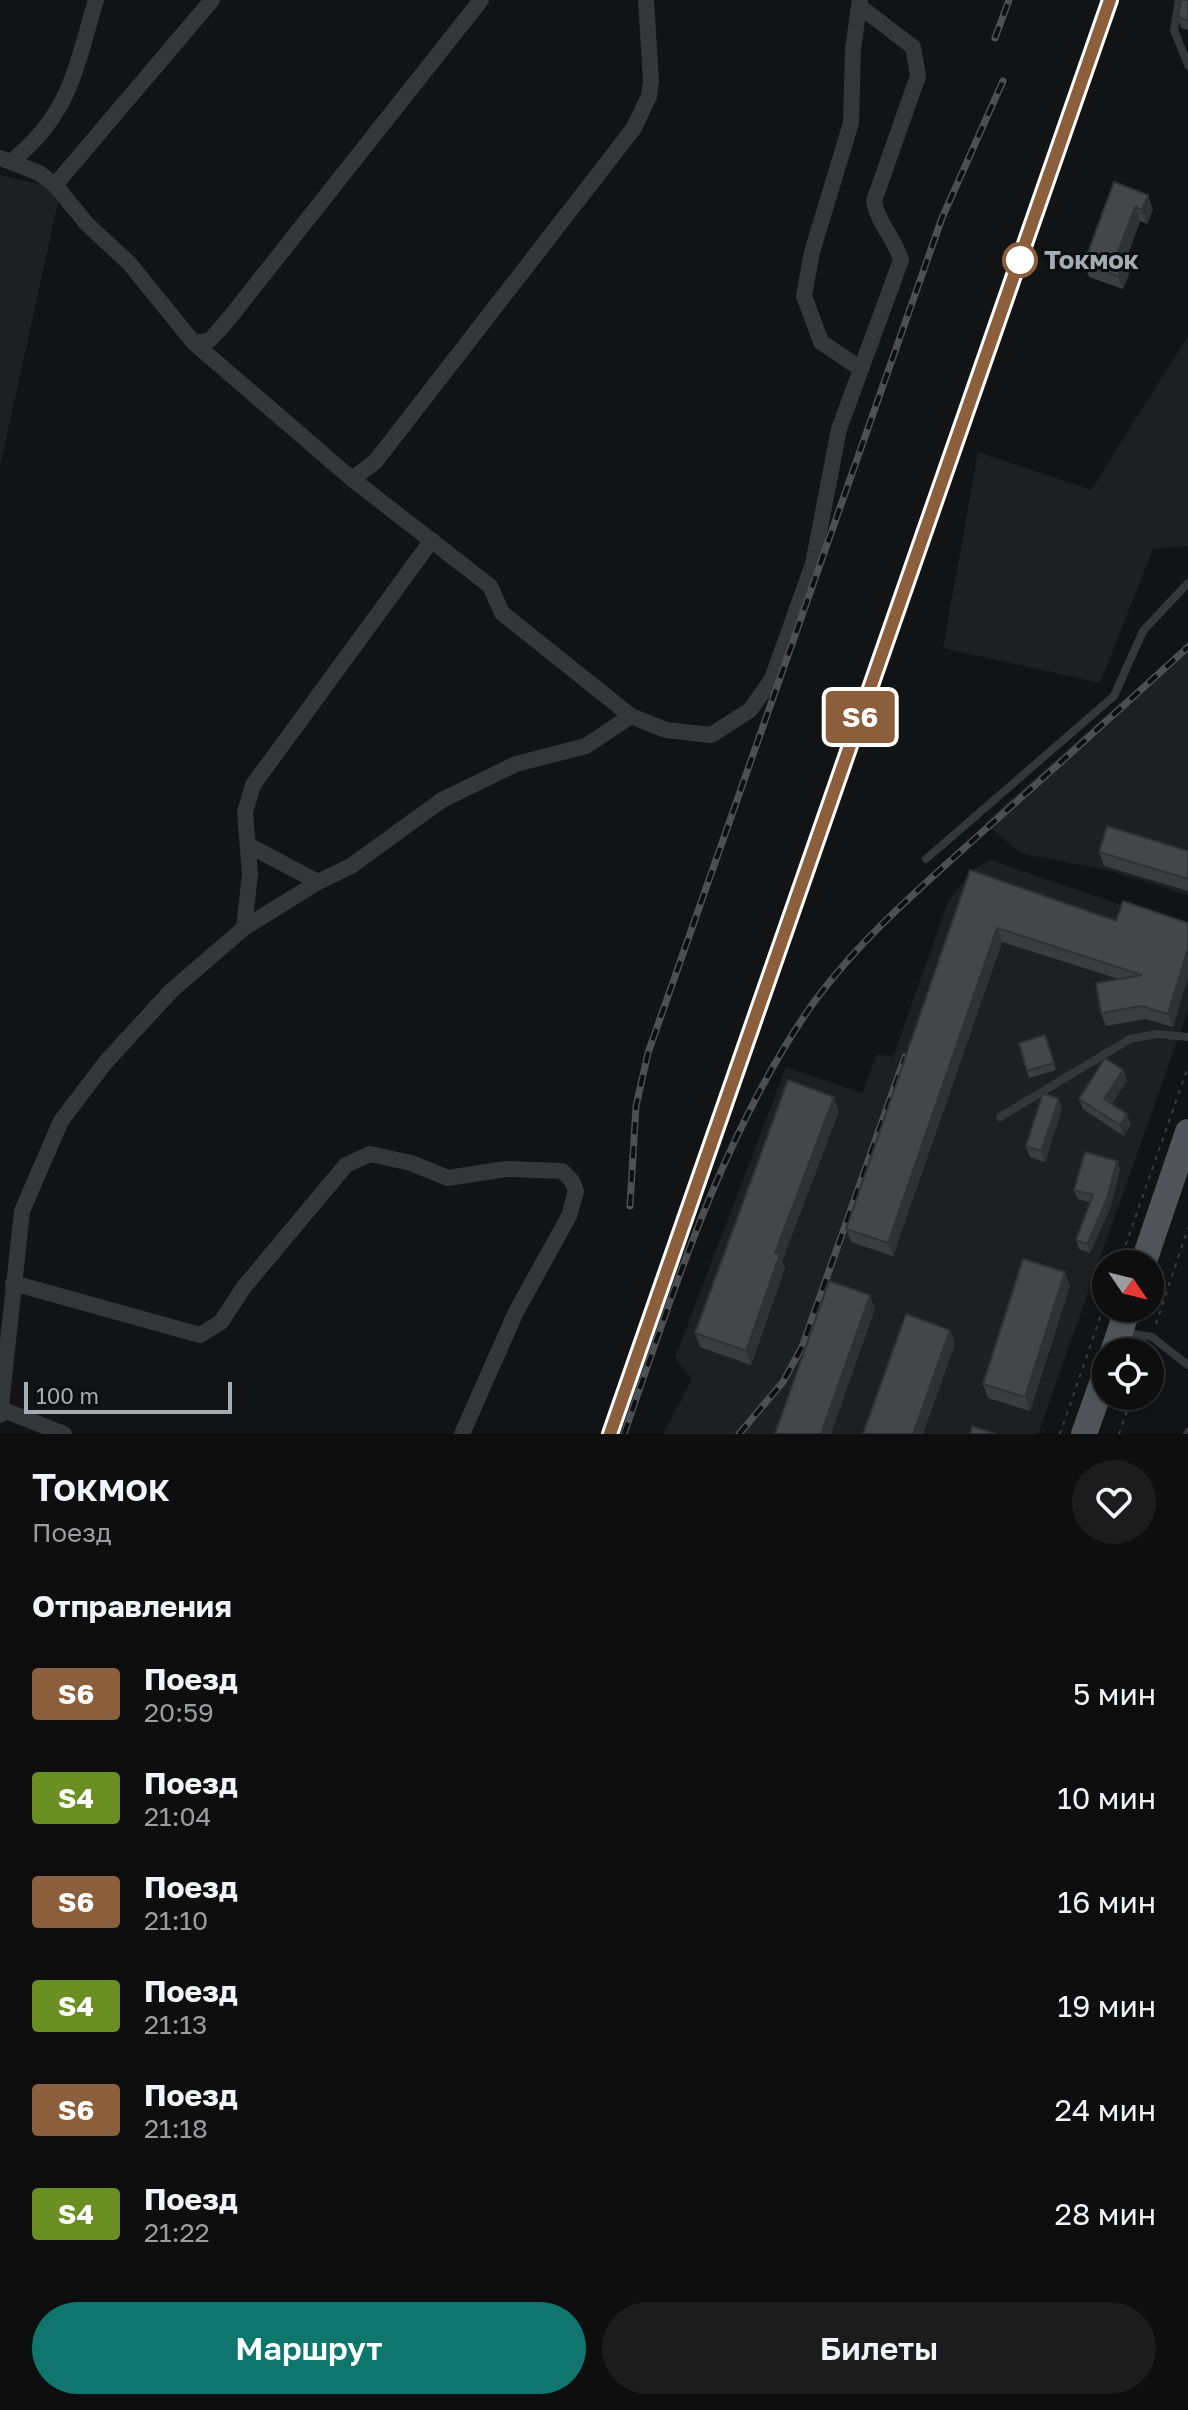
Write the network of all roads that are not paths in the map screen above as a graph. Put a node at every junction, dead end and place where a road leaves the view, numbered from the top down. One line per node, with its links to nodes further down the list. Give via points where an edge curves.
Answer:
1 (96, 0): 8 (street, via 64,104 33,143)
2 (212, 0): 9 (street)
3 (481, 0): 10 (street, via 227,321 210,340)
4 (646, 0): 12 (street, via 651,81 634,128 375,462)
5 (1179, 0): 7 (lane, via 1174,30)
6 (860, 3): 11 (street, via 851,123 804,296 821,342); 11 (street, via 913,47 918,76 874,201 877,219 894,238 901,260)
7 (1188, 65)
8 (6, 159): 9 (street)
9 (55, 185): 10 (street, via 129,263)
10 (194, 343): 12 (street)
11 (861, 369): 15 (street, via 839,429 813,564 772,679 750,710 711,735 666,730)
12 (352, 479): 13 (street)
13 (432, 540): 15 (street, via 490,586 502,613); 16 (street, via 253,785 245,812)
14 (1188, 583): 17 (lane, via 1143,631 1114,696)
15 (631, 716): 18 (street, via 586,746 516,764 442,800 351,866)
16 (250, 846): 18 (street); 19 (street)
17 (926, 859)
18 (318, 882): 19 (street)
19 (244, 928): 24 (street, via 171,991 61,1121 22,1211)
20 (1188, 1037): 21 (lane, via 1156,1034 1130,1039)
21 (1000, 1117)
22 (1188, 1132): 23 (main road)
23 (1148, 1250)
24 (13, 1283): 27 (street); 31 (street, via 200,1335 221,1322 346,1165 370,1154 448,1178 506,1169 562,1171 576,1191 569,1216 516,1312)
25 (1121, 1331): 26 (lane, via 1152,1337)
26 (1188, 1365)
27 (1, 1409): 29 (street); 30 (street)
28 (1093, 1410): 32 (main road)
29 (0, 1415)
30 (64, 1434)
31 (462, 1434)
32 (1084, 1434)

